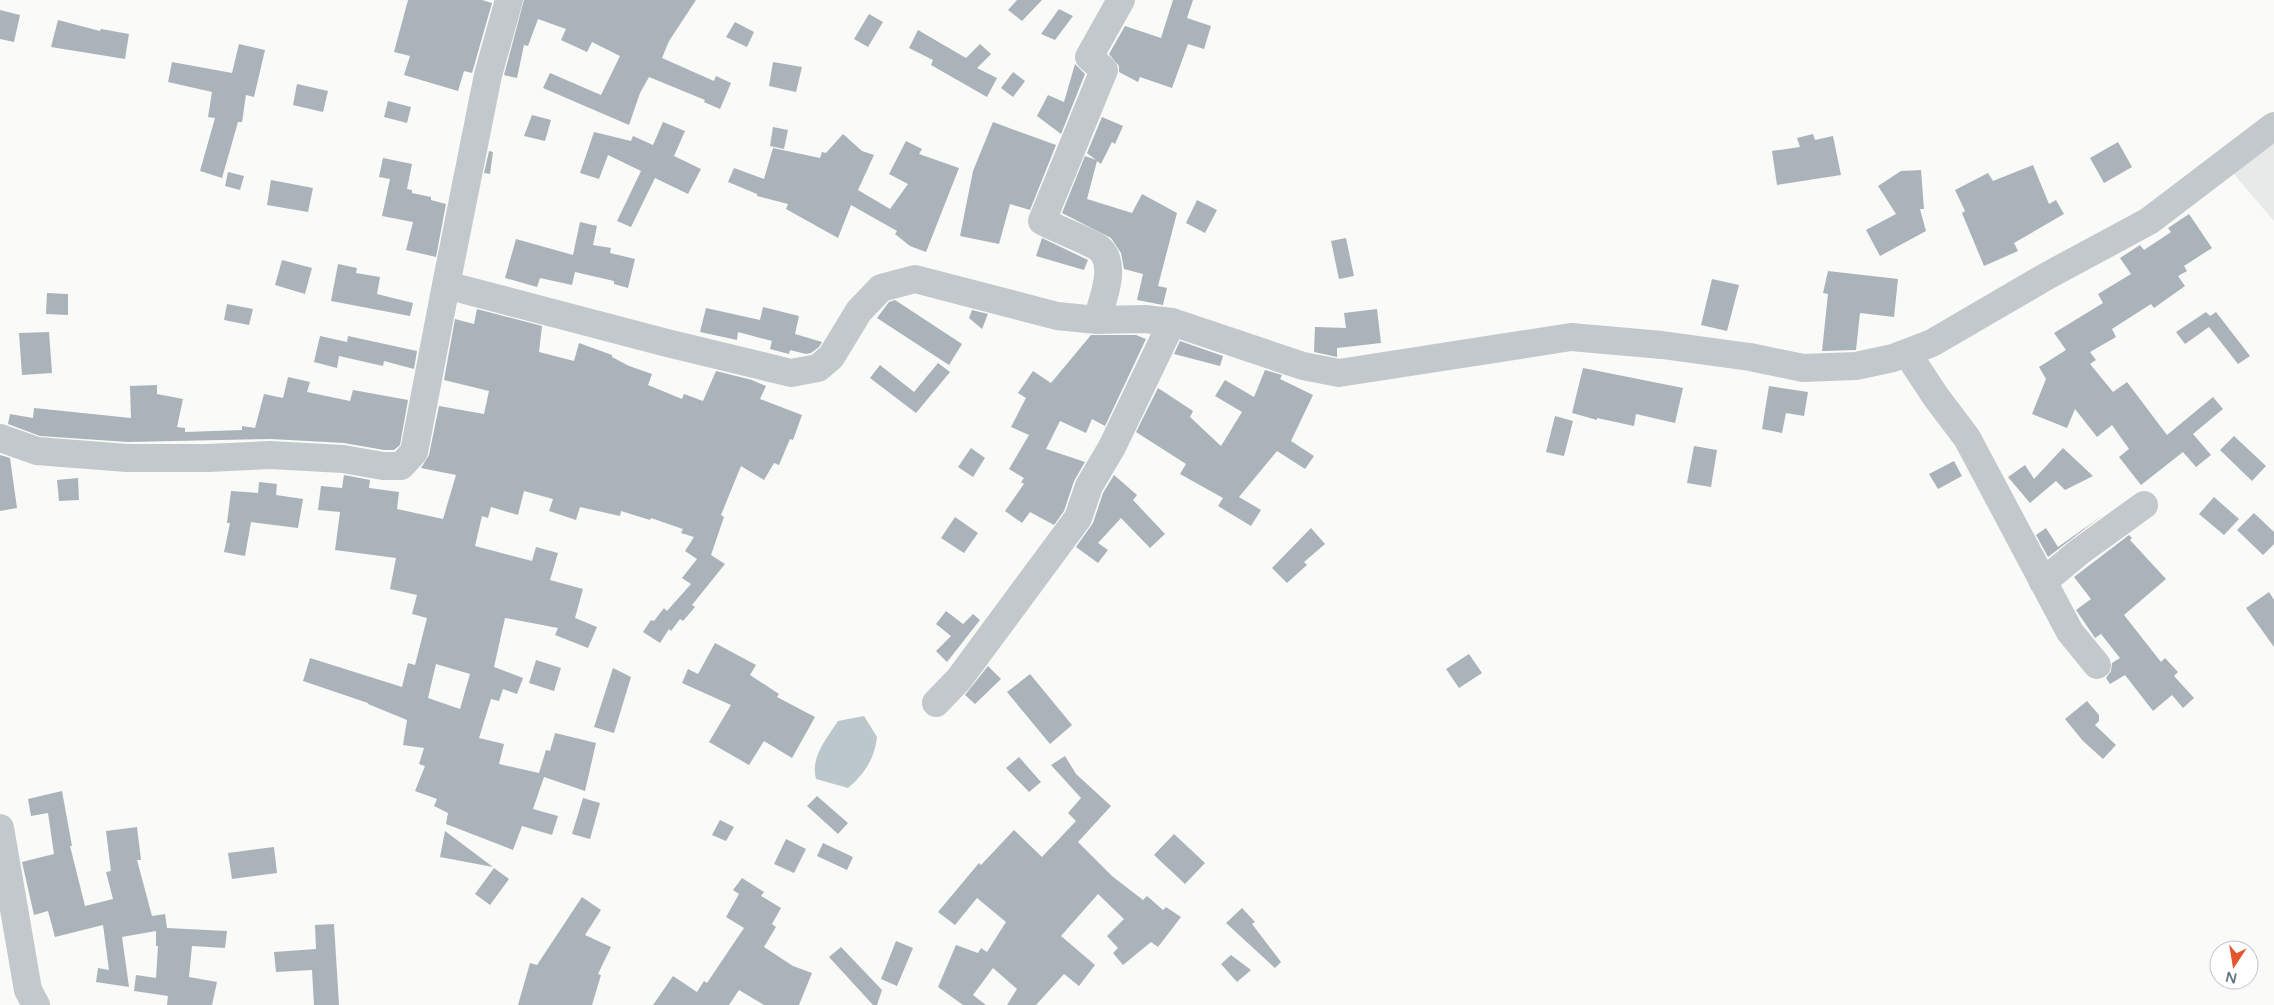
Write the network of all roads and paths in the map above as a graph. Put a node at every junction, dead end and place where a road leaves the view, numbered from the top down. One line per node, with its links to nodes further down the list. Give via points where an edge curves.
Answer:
1 (509, 0): 4 (street, via 488,75)
2 (1121, 0): 5 (street, via 1089,56 1104,70 1042,220 1100,249 1108,262)
3 (2274, 126): 7 (street, via 2149,221 1932,343)
4 (446, 285): 5 (street, via 791,373 818,368 831,357 859,311 881,288 914,279 1057,316); 8 (street, via 414,452 401,466 270,455 127,458 37,451)
5 (1097, 320): 6 (street)
6 (1172, 322): 7 (street, via 1303,366 1339,373 1571,337 1662,345 1803,368 1856,366); 12 (street, via 1112,447 1089,486 1078,518 959,678)
7 (1907, 353): 10 (street, via 1967,438)
8 (0, 438)
9 (2144, 505): 10 (street)
10 (2043, 582): 11 (street, via 2070,632)
11 (2097, 665)
12 (936, 703)
13 (0, 828): 14 (street, via 28,990)
14 (36, 1005)

